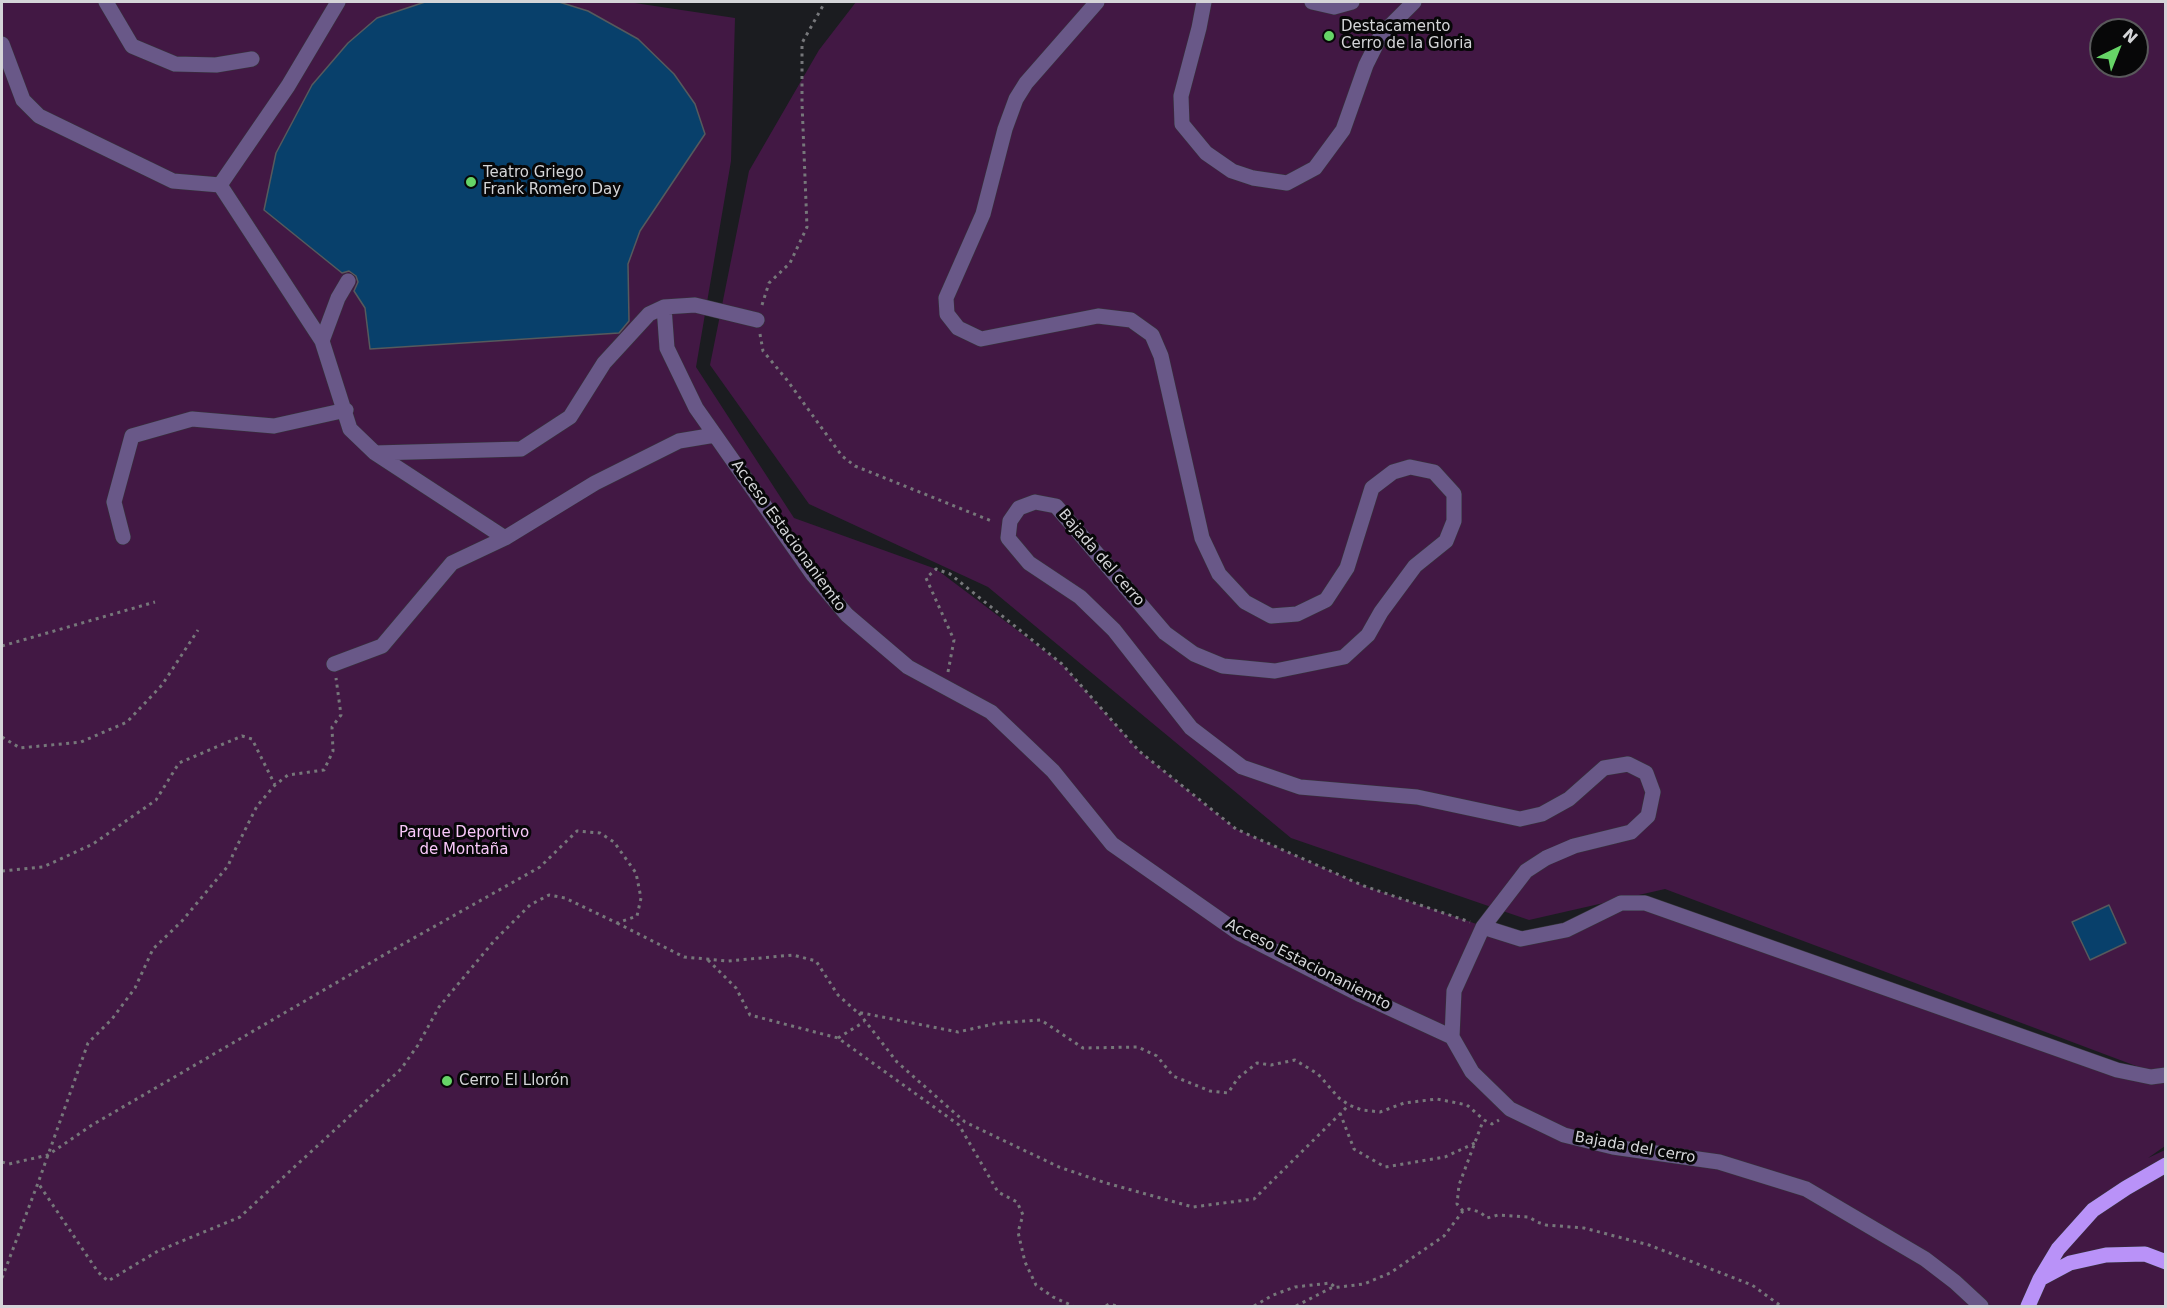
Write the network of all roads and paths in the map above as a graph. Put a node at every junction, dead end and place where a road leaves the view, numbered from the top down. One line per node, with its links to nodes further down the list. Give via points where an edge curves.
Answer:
1 (106, 2): 10 (street, via 132,46 175,64 216,65)
2 (338, 2): 11 (street, via 288,86)
3 (825, 2): 14 (path, via 802,43 807,227 790,263 769,283)
4 (1097, 2): 19 (street, Bajada del cerro, via 1016,99 983,214 946,298 947,314 957,328 981,339 1098,316 1131,320 1152,335 1161,356 1202,538 1219,574 1245,602 1271,616 1297,614 1326,600 1347,568 1372,488 1393,472 1410,467 1434,472 1454,494 1454,521 1446,541 1415,566 1368,635 1344,657 1275,671 1224,666 1194,654 1165,633 1056,506 1035,502 1019,508)
5 (1204, 2): 8 (street, via 1181,96 1182,124 1206,153 1232,171 1287,183 1315,168 1343,130 1366,64 1381,35)
6 (1312, 2): 7 (street, via 1334,7)
7 (1352, 2)
8 (1414, 2)
9 (2, 44): 11 (street, via 23,100 39,116 173,181)
10 (252, 58)
11 (220, 185): 15 (street)
12 (348, 281): 15 (street)
13 (664, 307): 14 (street, via 695,305); 17 (street, Acceso Estacionaniemto, via 667,348 696,408); 18 (street, via 649,314 604,363 570,417 521,448)
14 (757, 320): 19 (path, via 763,351 842,456 855,466)
15 (322, 341): 16 (street)
16 (346, 410): 18 (street, via 350,429); 20 (street, via 274,426 192,419 132,436 114,502)
17 (714, 435): 21 (street, via 679,441 595,483); 26 (street, Acceso Estacionaniemto, via 847,615 908,667)
18 (375, 453): 21 (street)
19 (1009, 529): 31 (street, via 1008,538 1029,563 1080,597 1114,630 1191,728 1242,767 1300,787 1417,797 1520,819 1542,814 1569,799 1604,768 1628,764 1646,773 1653,792 1648,816 1631,832 1574,846 1526,871)
20 (123, 537)
21 (505, 538): 25 (street, via 452,563 382,646)
22 (155, 602): 24 (path)
23 (198, 630): 27 (path, via 162,685 127,722 81,742 20,748)
24 (2, 646)
25 (334, 664): 28 (path, via 341,715 332,727 329,763 324,770 288,775)
26 (946, 687): 31 (path, via 954,640 926,579 936,569 950,574 1062,664 1139,751 1236,829 1364,886); 35 (street, Acceso Estacionaniemto, via 991,712 1053,771 1112,844 1239,933)
27 (2, 737)
28 (275, 784): 29 (path, via 252,739 242,736 179,763 156,800 93,844 43,867); 45 (path, via 257,806 228,866 153,949 135,988 112,1020 87,1043)
29 (2, 871)
30 (617, 923): 32 (path, via 684,957); 45 (path, via 637,916 641,897 636,873 614,842 600,833 577,831 540,867 92,1125); 48 (path, via 565,898 549,895 530,905 439,1007 401,1068 240,1217 158,1251 108,1281)
31 (1483, 927): 35 (street, via 1454,991); 37 (street, via 1521,939 1566,930 1621,903 1645,903 2117,1070 2151,1077)
32 (707, 959): 33 (path, via 793,955 816,961 838,995); 36 (path, via 736,988 750,1015)
33 (858, 1012): 34 (path); 38 (path, via 958,1032 998,1023 1041,1020 1083,1048 1138,1047 1157,1056 1173,1076 1210,1091 1228,1093 1238,1078 1257,1063 1271,1065 1295,1060 1318,1074)
34 (865, 1021): 36 (path); 42 (path, via 897,1062)
35 (1452, 1037): 39 (street, Bajada del cerro, via 1472,1072)
36 (838, 1038): 43 (path)
37 (2166, 1075)
38 (1348, 1104): 40 (path); 41 (path, via 1380,1112 1404,1103 1437,1100 1467,1105)
39 (1510, 1109): 41 (path, via 1497,1123); 60 (street, Bajada del cerro, via 1564,1135 1613,1147 1719,1162 1806,1190 1925,1259)
40 (1340, 1113): 42 (path, via 1254,1199 1193,1207 1059,1167); 44 (path, via 1354,1149 1385,1167 1445,1157)
41 (1484, 1120): 44 (path)
42 (965, 1122): 43 (path)
43 (959, 1125): 54 (path, via 998,1192 1017,1202 1023,1215 1018,1232 1025,1262 1036,1285)
44 (1475, 1143): 49 (path, via 1459,1185 1456,1204)
45 (48, 1155): 46 (path, via 9,1164); 48 (path)
46 (2, 1162)
47 (2166, 1165): 52 (main road, via 2093,1210 2058,1249)
48 (38, 1183): 51 (path)
49 (1463, 1211): 53 (path, via 1443,1236 1389,1273 1364,1284); 59 (path, via 1480,1212 1487,1218 1529,1217 1546,1225 1584,1228 1649,1245 1752,1285)
50 (2166, 1262): 52 (main road, via 2145,1254 2106,1255 2070,1263)
51 (2, 1278)
52 (2040, 1279): 61 (main road)
53 (1335, 1288): 57 (path, via 1330,1283 1295,1287); 58 (path)
54 (1073, 1306)
55 (1106, 1306): 56 (path)
56 (1117, 1306)
57 (1254, 1306)
58 (1296, 1306)
59 (1781, 1306)
60 (1981, 1306)
61 (2028, 1306)

